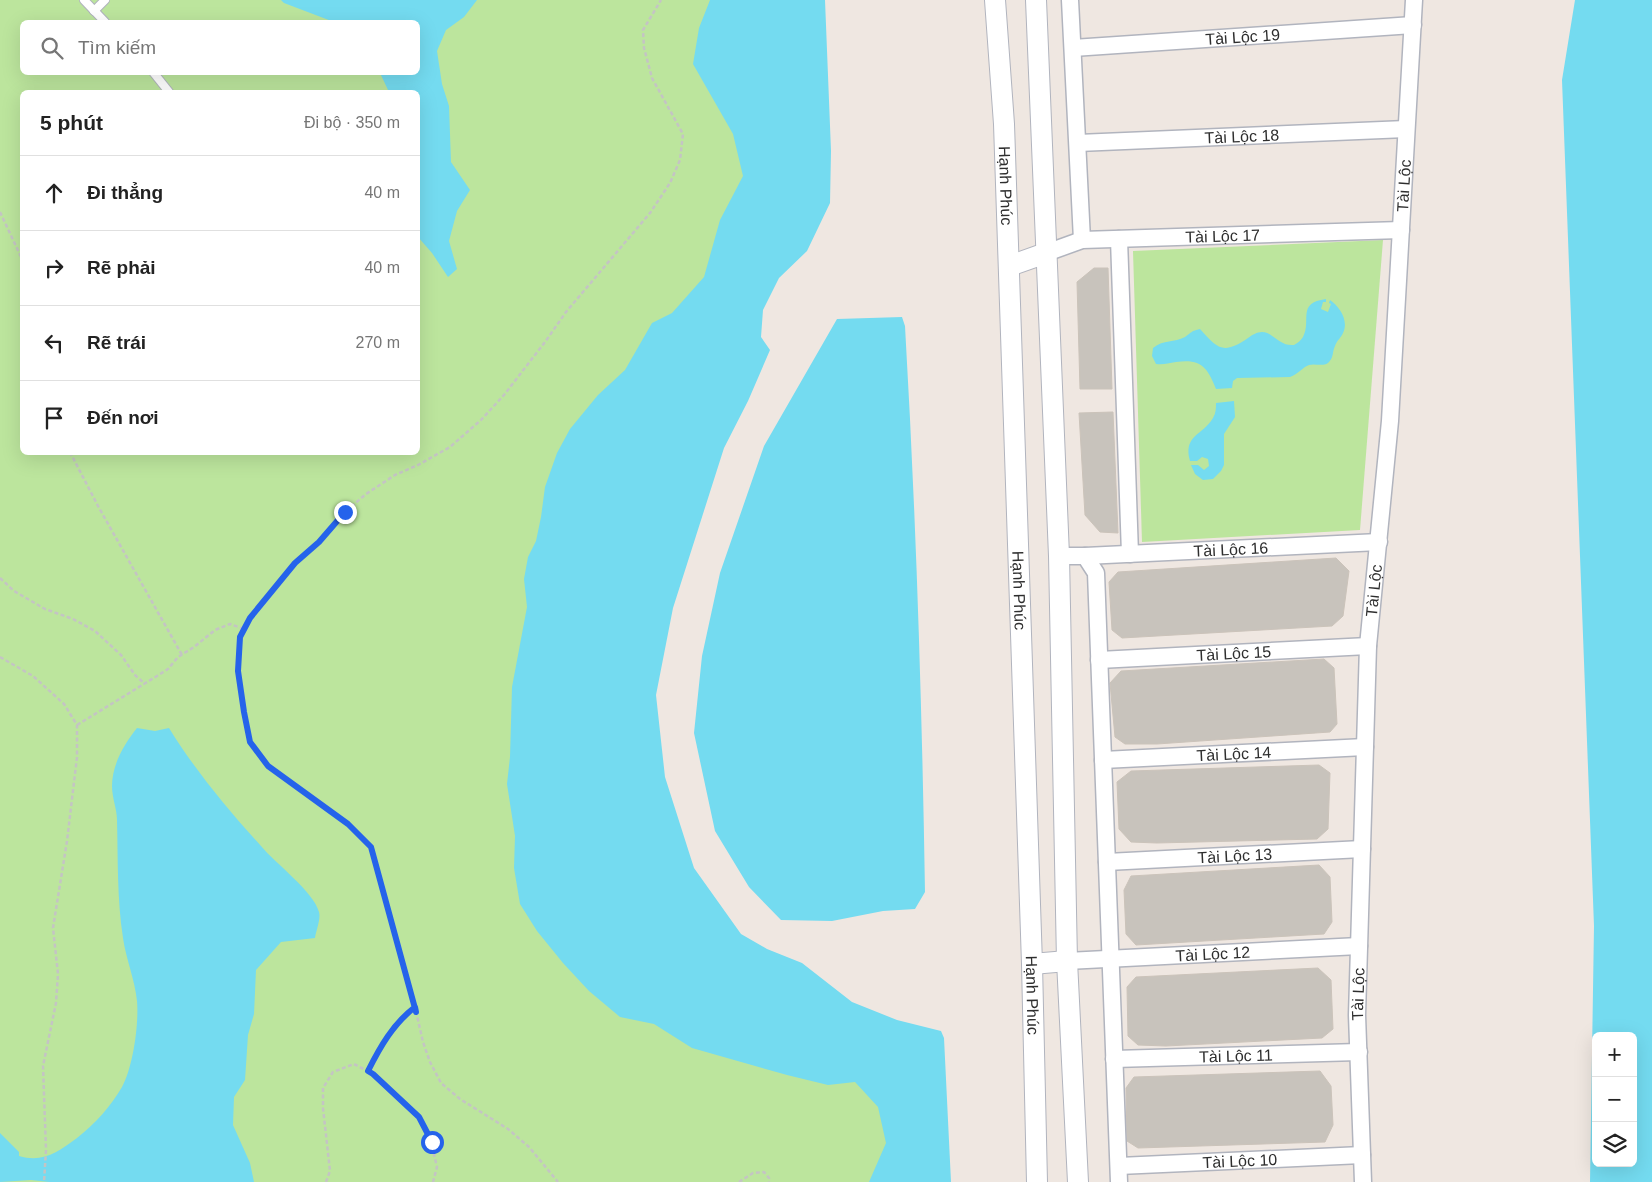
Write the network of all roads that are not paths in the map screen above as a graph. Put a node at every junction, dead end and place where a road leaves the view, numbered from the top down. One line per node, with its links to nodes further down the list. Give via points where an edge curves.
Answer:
1 (84, 0): 7 (lane)
2 (105, 0): 7 (lane)
3 (995, 0): 19 (street, Hạnh Phúc)
4 (1036, 0): 18 (street)
5 (1070, 0): 10 (street)
6 (1414, 0): 9 (street, Tài Lộc)
7 (94, 11): 8 (lane)
8 (103, 20)
9 (1413, 25): 10 (street, Tài Lộc 19); 13 (street, Tài Lộc)
10 (1073, 48): 14 (street)
11 (155, 75): 12 (lane)
12 (167, 90)
13 (1406, 129): 14 (street, Tài Lộc 18); 15 (street, Tài Lộc)
14 (1078, 143): 17 (street)
15 (1401, 230): 16 (street, Tài Lộc 17); 20 (street, Tài Lộc, via 1390,422)
16 (1119, 239): 17 (street, Tài Lộc 17); 21 (street)
17 (1082, 240): 18 (street, Tài Lộc 17)
18 (1046, 253): 19 (street); 22 (street)
19 (1009, 266): 33 (street, Hạnh Phúc)
20 (1379, 542): 21 (street, Tài Lộc 16); 24 (street, Tài Lộc)
21 (1130, 554): 23 (street, Tài Lộc 16)
22 (1059, 556): 23 (street, Tài Lộc 16); 32 (street)
23 (1085, 556): 25 (street, via 1096,573)
24 (1368, 646): 25 (street, Tài Lộc 15); 26 (street, Tài Lộc)
25 (1099, 660): 27 (street)
26 (1365, 747): 27 (street, Tài Lộc 14); 28 (street, Tài Lộc)
27 (1103, 760): 29 (street)
28 (1362, 848): 29 (street, Tài Lộc 13); 30 (street, Tài Lộc)
29 (1107, 862): 31 (street)
30 (1359, 946): 31 (street, Tài Lộc 12); 34 (street, Tài Lộc)
31 (1111, 960): 32 (street, Tài Lộc 12); 35 (street)
32 (1067, 961): 33 (street); 39 (street)
33 (1032, 964): 38 (street, Hạnh Phúc)
34 (1359, 1052): 35 (street, Tài Lộc 11); 36 (street, Tài Lộc)
35 (1114, 1059): 37 (street)
36 (1362, 1155): 37 (street, Tài Lộc 10); 40 (street, Tài Lộc)
37 (1119, 1174)
38 (1037, 1182)
39 (1078, 1182)
40 (1363, 1182)

